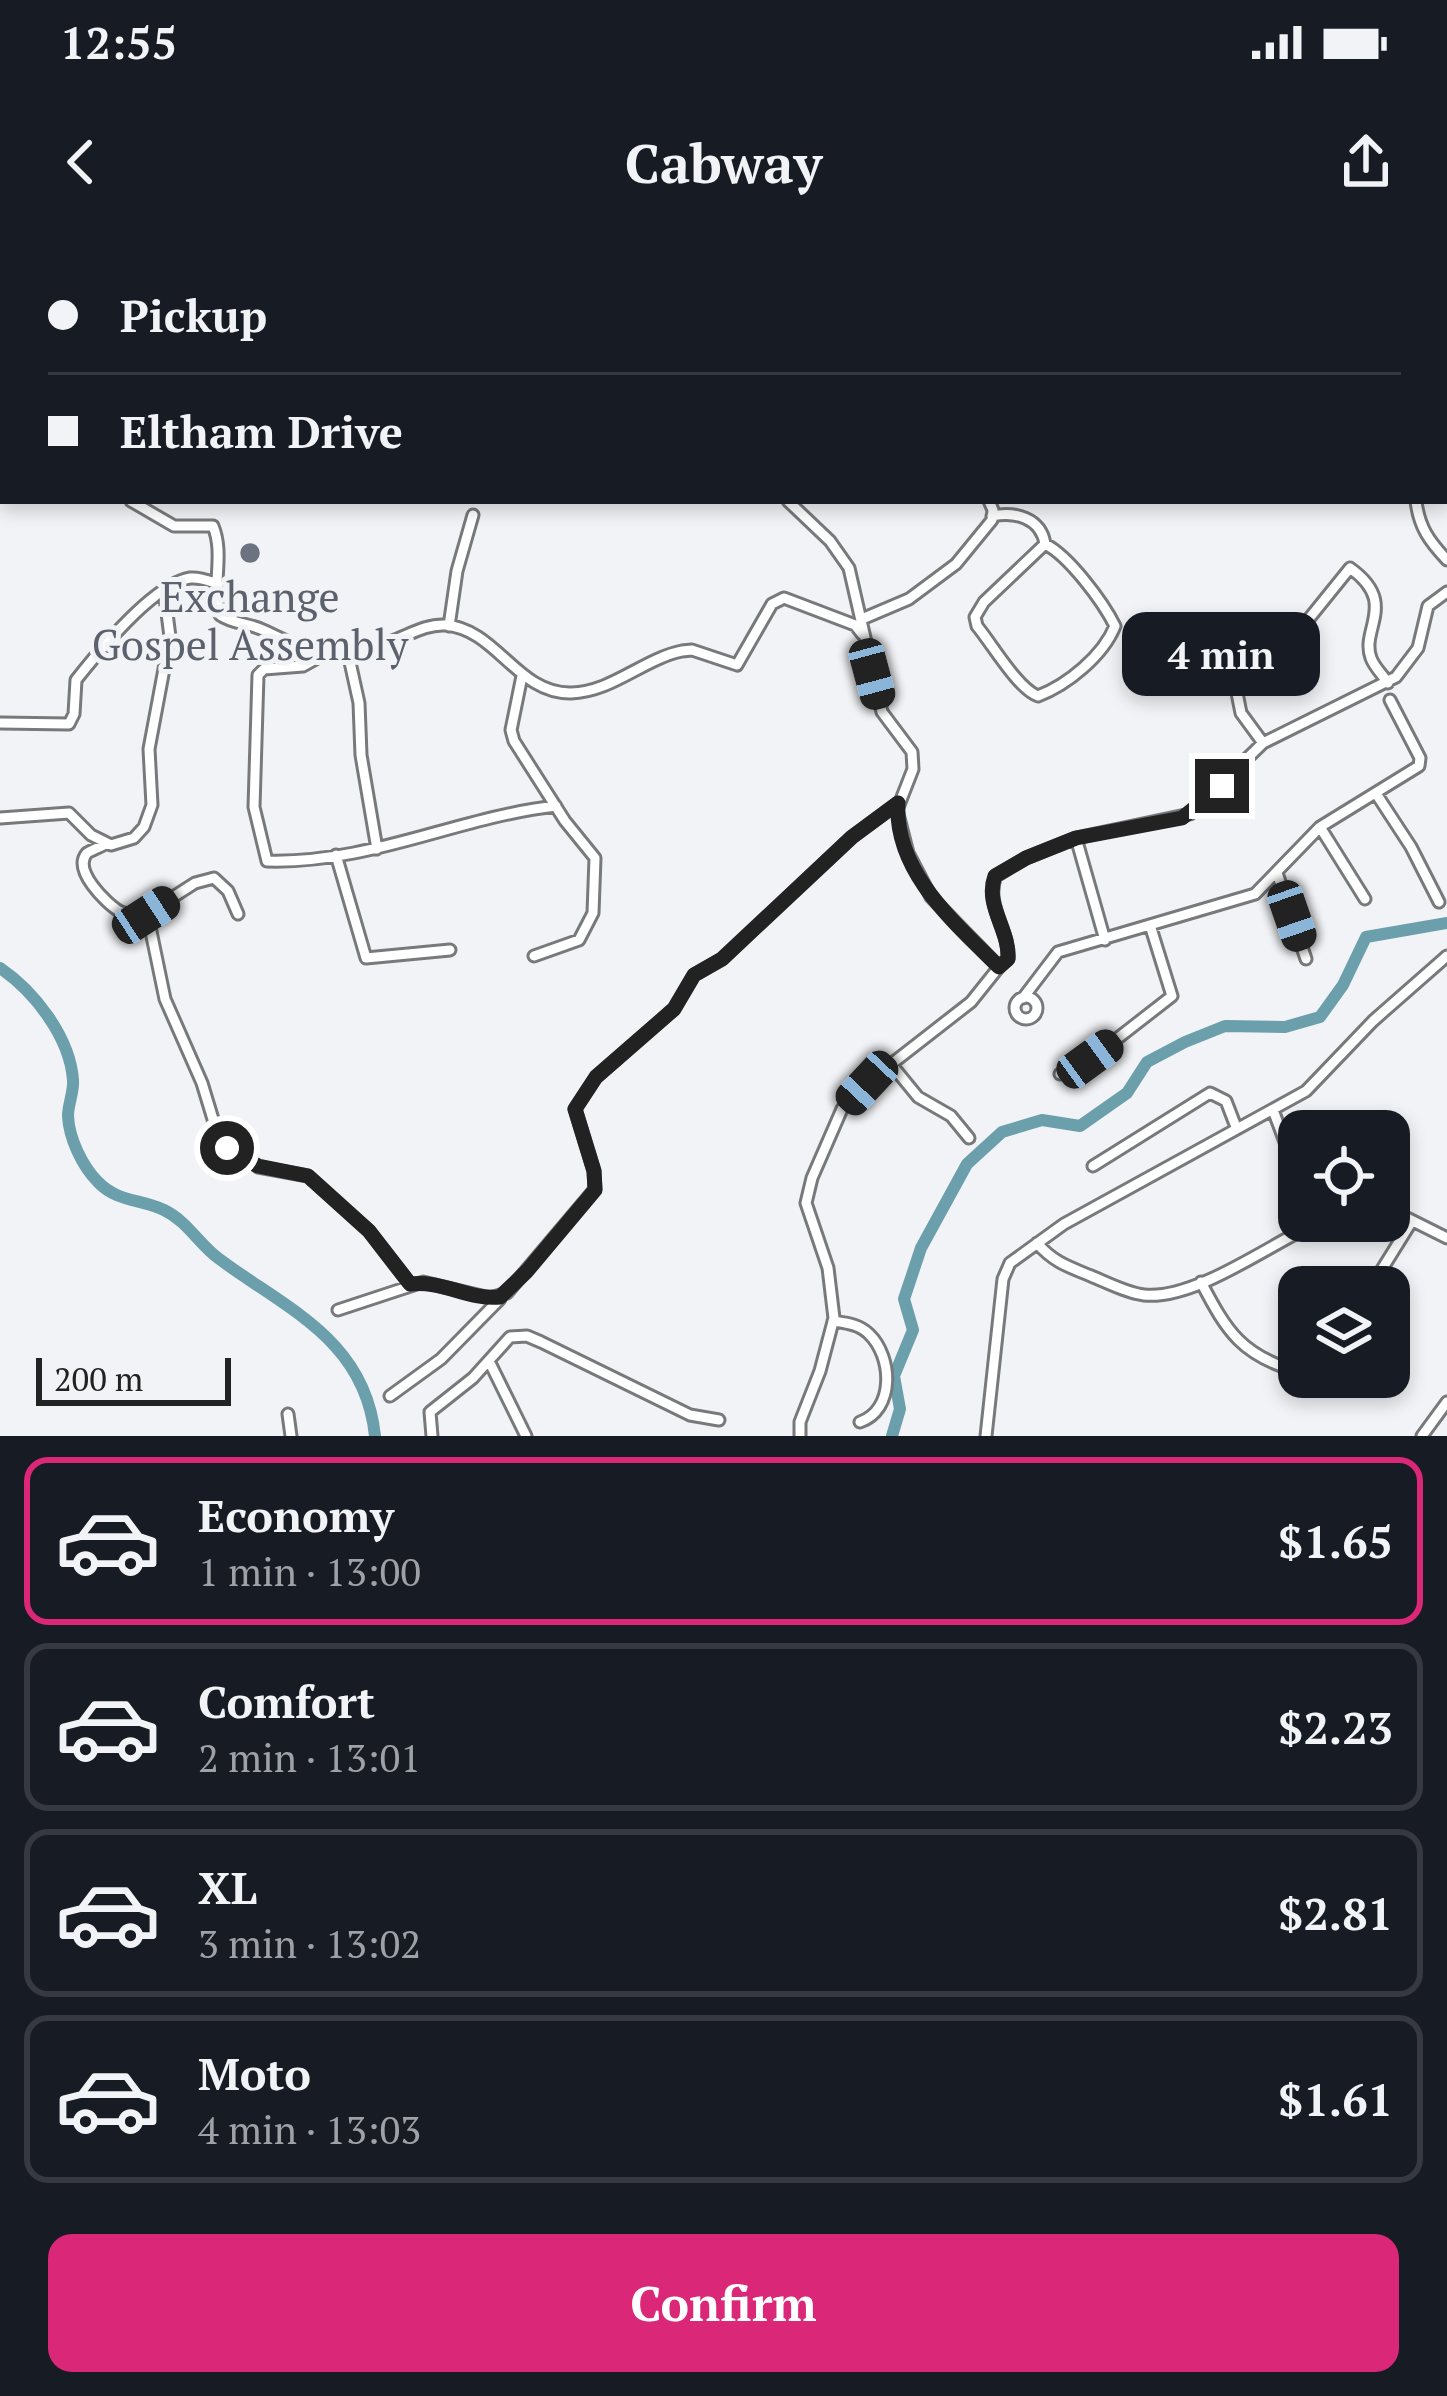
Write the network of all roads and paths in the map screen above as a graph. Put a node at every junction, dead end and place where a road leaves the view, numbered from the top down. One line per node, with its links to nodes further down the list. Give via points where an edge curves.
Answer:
1 (136, 504): 9 (street, via 174,526 214,526)
2 (791, 504): 12 (street, via 849,568)
3 (989, 504): 6 (street)
4 (1416, 504): 8 (street, via 1428,540)
5 (473, 515): 13 (street)
6 (992, 515): 7 (street, via 1030,520); 12 (street, via 956,564 924,590)
7 (1045, 544): 7 (street, via 1114,626 1087,662 1038,696 1018,682 975,617)
8 (1447, 560)
9 (218, 584): 10 (street, via 186,579); 16 (street, via 223,618)
10 (164, 589): 20 (street, via 76,680 69,724); 28 (street, via 170,637 149,748 152,805 134,838)
11 (1447, 592): 18 (street, via 1428,607 1418,648)
12 (862, 619): 14 (street)
13 (448, 626): 15 (street); 17 (street, via 484,641)
14 (862, 634): 17 (street, via 784,598 772,604 737,665 682,651 574,693); 23 (street, via 882,712 914,760)
15 (348, 652): 16 (street); 29 (street)
16 (320, 656): 30 (street, via 260,671 254,807 267,861)
17 (522, 676): 24 (street, via 511,730)
18 (1388, 683): 21 (street); 21 (street, via 1369,646 1376,604 1350,568 1237,693)
19 (1390, 700): 22 (street, via 1419,766)
20 (0, 723)
21 (1263, 743): 27 (street, via 1190,814)
22 (1377, 795): 26 (street); 33 (street)
23 (898, 803): 42 (street, via 923,886); 58 (street, via 694,975 674,1009 596,1077 575,1109 595,1190)
24 (556, 806): 29 (street); 39 (street, via 595,858 595,903 579,940)
25 (0, 818): 28 (street, via 69,813)
26 (1320, 827): 31 (street); 32 (street)
27 (1076, 838): 37 (street); 42 (street, via 995,876 992,898 1009,942)
28 (105, 844): 35 (street, via 83,861 91,883 120,911)
29 (377, 849): 30 (street)
30 (337, 855): 38 (street, via 367,958)
31 (1276, 873): 36 (street, via 1255,895); 41 (street)
32 (1366, 899)
33 (1439, 902)
34 (238, 914): 35 (street, via 219,881 206,878)
35 (146, 915): 57 (street, via 165,999 219,1139 258,1166 308,1176 369,1231)
36 (1150, 925): 37 (street); 45 (street, via 1172,996)
37 (1105, 940): 43 (street, via 1058,952)
38 (450, 950)
39 (533, 956)
40 (1447, 956): 46 (street, via 1314,1084)
41 (1306, 959)
42 (999, 967): 44 (street, via 971,1002)
43 (1028, 995)
44 (891, 1064): 49 (street); 60 (street, via 842,1109 807,1191 832,1285)
45 (1060, 1074)
46 (1273, 1110): 47 (street); 48 (street)
47 (1278, 1122)
48 (1236, 1127): 50 (street, via 1226,1101 1210,1093); 54 (street)
49 (969, 1138)
50 (1093, 1166)
51 (1412, 1221): 52 (street); 55 (street)
52 (1447, 1238)
53 (1279, 1242): 56 (street)
54 (1037, 1243): 56 (street, via 1069,1269 1137,1294); 72 (street, via 1003,1276)
55 (1384, 1266)
56 (1201, 1282): 62 (street, via 1240,1345)
57 (410, 1284): 58 (street); 59 (street)
58 (504, 1295): 63 (street, via 441,1359)
59 (338, 1310)
60 (833, 1322): 67 (street, via 868,1333 884,1363 884,1401); 71 (street)
61 (489, 1360): 66 (street, via 510,1337 527,1336 690,1414); 69 (street, via 430,1412); 70 (street)
62 (1278, 1362)
63 (390, 1396)
64 (1447, 1402): 73 (street)
65 (288, 1414): 68 (street)
66 (719, 1420)
67 (860, 1422)
68 (291, 1436)
69 (433, 1436)
70 (526, 1436)
71 (800, 1436)
72 (986, 1436)
73 (1422, 1436)

